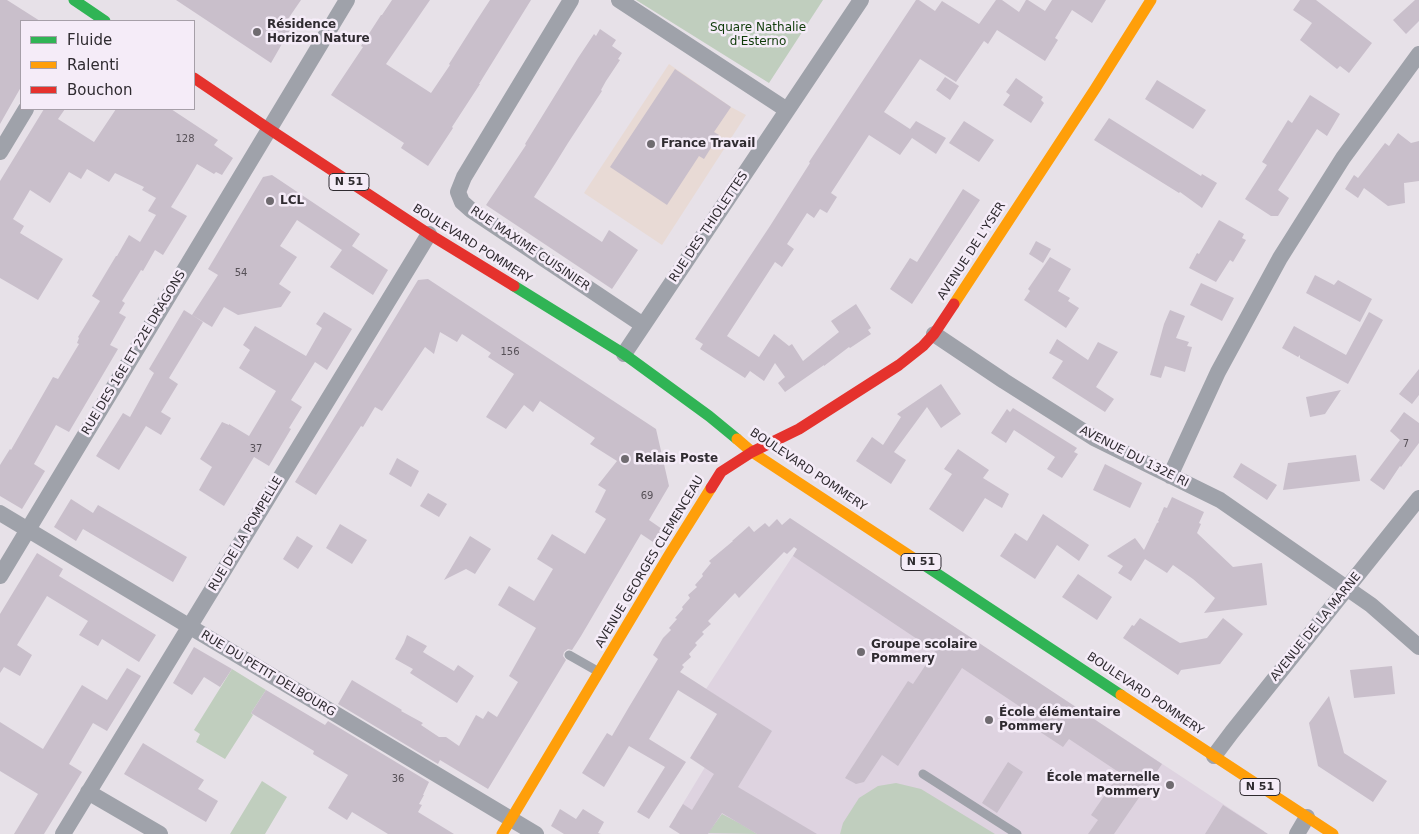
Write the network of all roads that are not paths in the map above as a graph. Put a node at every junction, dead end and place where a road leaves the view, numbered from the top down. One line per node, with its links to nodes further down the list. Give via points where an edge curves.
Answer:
1 (347, 0): 12 (street, RUE DES 16E ET 22E DRAGONS)
2 (571, 0): 15 (street, RUE MAXIME CUISINIER, via 458,192 462,202 471,210)
3 (619, 0): 11 (street)
4 (861, 0): 11 (street, RUE DES THIOLETTES)
5 (1151, 0): 16 (main road, AVENUE DE L'YSER)
6 (79, 10): 7 (main road)
7 (104, 20)
8 (1419, 54): 19 (street, via 1343,158 1280,258 1218,372)
9 (195, 79): 12 (main road, BOULEVARD POMMERY / N 51)
10 (25, 110): 13 (street)
11 (787, 110): 15 (street, RUE DES THIOLETTES)
12 (269, 129): 14 (main road, BOULEVARD POMMERY / N 51); 22 (street, RUE DES 16E ET 22E DRAGONS)
13 (0, 152)
14 (429, 234): 17 (main road, BOULEVARD POMMERY / N 51); 25 (street, RUE DE LA POMPELLE)
15 (643, 326): 17 (street, RUE DES THIOLETTES)
16 (934, 334): 18 (main road, AVENUE DE L'YSER, via 899,365 794,432); 19 (street, AVENUE DU 132E RI, via 1094,438)
17 (624, 354): 18 (main road, BOULEVARD POMMERY / N 51, via 710,416)
18 (752, 452): 28 (main road, AVENUE GEORGES CLEMENCEAU, via 721,472); 29 (main road, BOULEVARD POMMERY / N 51)
19 (1170, 476): 24 (street, AVENUE DU 132E RI, via 1220,500)
20 (1419, 498): 24 (street, AVENUE DE LA MARNE)
21 (0, 513): 22 (street, RUE DU PETIT DELBOURG)
22 (28, 530): 23 (street, RUE DES 16E ET 22E DRAGONS); 25 (street, RUE DU PETIT DELBOURG)
23 (0, 576)
24 (1341, 584): 26 (street, AVENUE DU 132E RI, via 1371,604); 29 (street, AVENUE DE LA MARNE)
25 (189, 626): 31 (street, RUE DE LA POMPELLE); 33 (street, RUE DU PETIT DELBOURG)
26 (1419, 647)
27 (569, 655): 28 (lane)
28 (599, 672): 33 (main road, AVENUE GEORGES CLEMENCEAU)
29 (1214, 756): 32 (main road, BOULEVARD POMMERY / N 51)
30 (923, 774): 38 (lane)
31 (88, 792): 34 (street, RUE DE LA POMPELLE); 35 (street)
32 (1307, 817): 39 (street); 40 (main road, BOULEVARD POMMERY / N 51)
33 (511, 819): 36 (main road, AVENUE GEORGES CLEMENCEAU); 37 (street, RUE DU PETIT DELBOURG)
34 (63, 834)
35 (160, 834)
36 (502, 834)
37 (536, 834)
38 (1017, 834)
39 (1297, 834)
40 (1333, 834)

